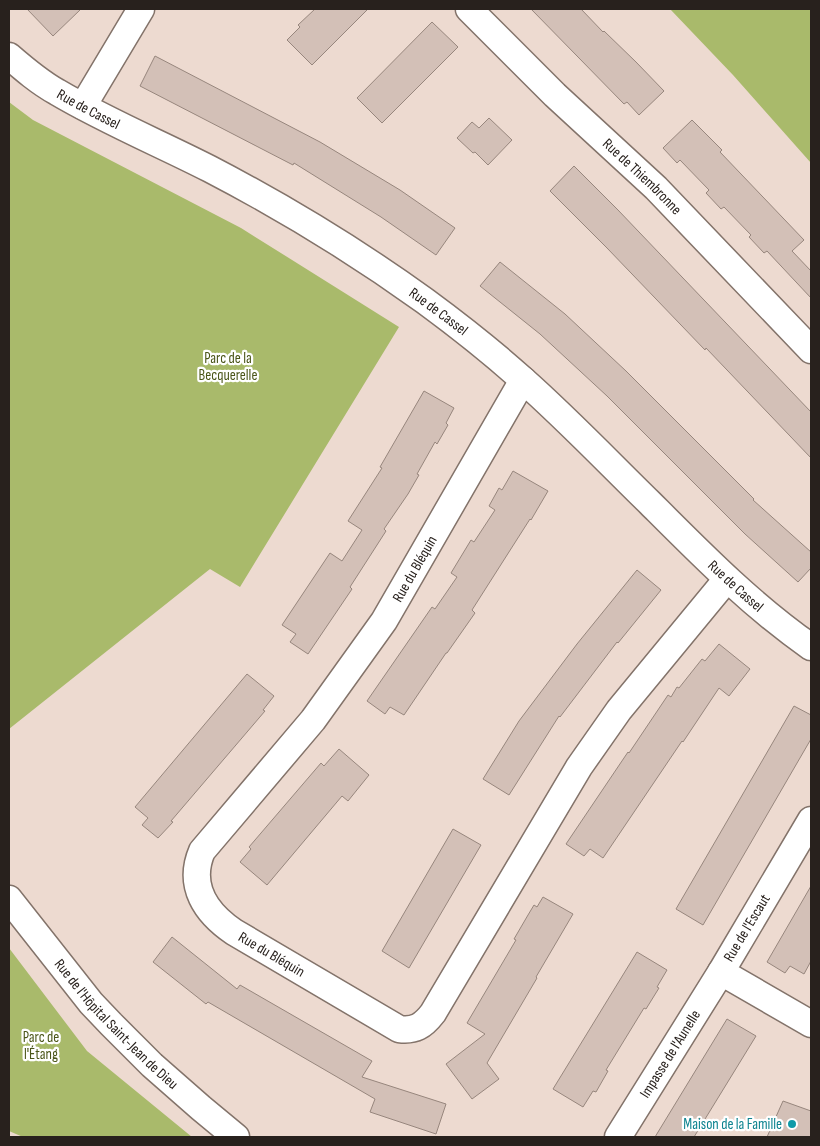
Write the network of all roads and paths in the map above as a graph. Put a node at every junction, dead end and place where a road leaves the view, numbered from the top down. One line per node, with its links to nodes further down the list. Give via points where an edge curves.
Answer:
1 (140, 9): 4 (street)
2 (468, 9): 5 (street, Rue de Thiembronne, via 656,188)
3 (9, 56): 4 (street, Rue de Cassel, via 47,86)
4 (83, 106): 6 (street, Rue de Cassel, via 226,178 331,238 426,302)
5 (811, 350)
6 (523, 380): 7 (street, Rue de Cassel); 7 (street, Rue du Bléquin, via 384,621 313,720 202,851 196,872 197,884 215,917 234,932 399,1029 418,1027 433,1013 578,767 619,710)
7 (727, 579): 8 (street, Rue de Cassel)
8 (811, 647)
9 (811, 820): 11 (street, Rue de l'Escaut)
10 (9, 899): 13 (street, Rue de l'Hôpital Saint-Jean de Dieu, via 124,1038)
11 (721, 972): 12 (street, Rue de l'Escaut); 14 (street, Impasse de l'Aunelle)
12 (811, 1024)
13 (236, 1137)
14 (618, 1137)

